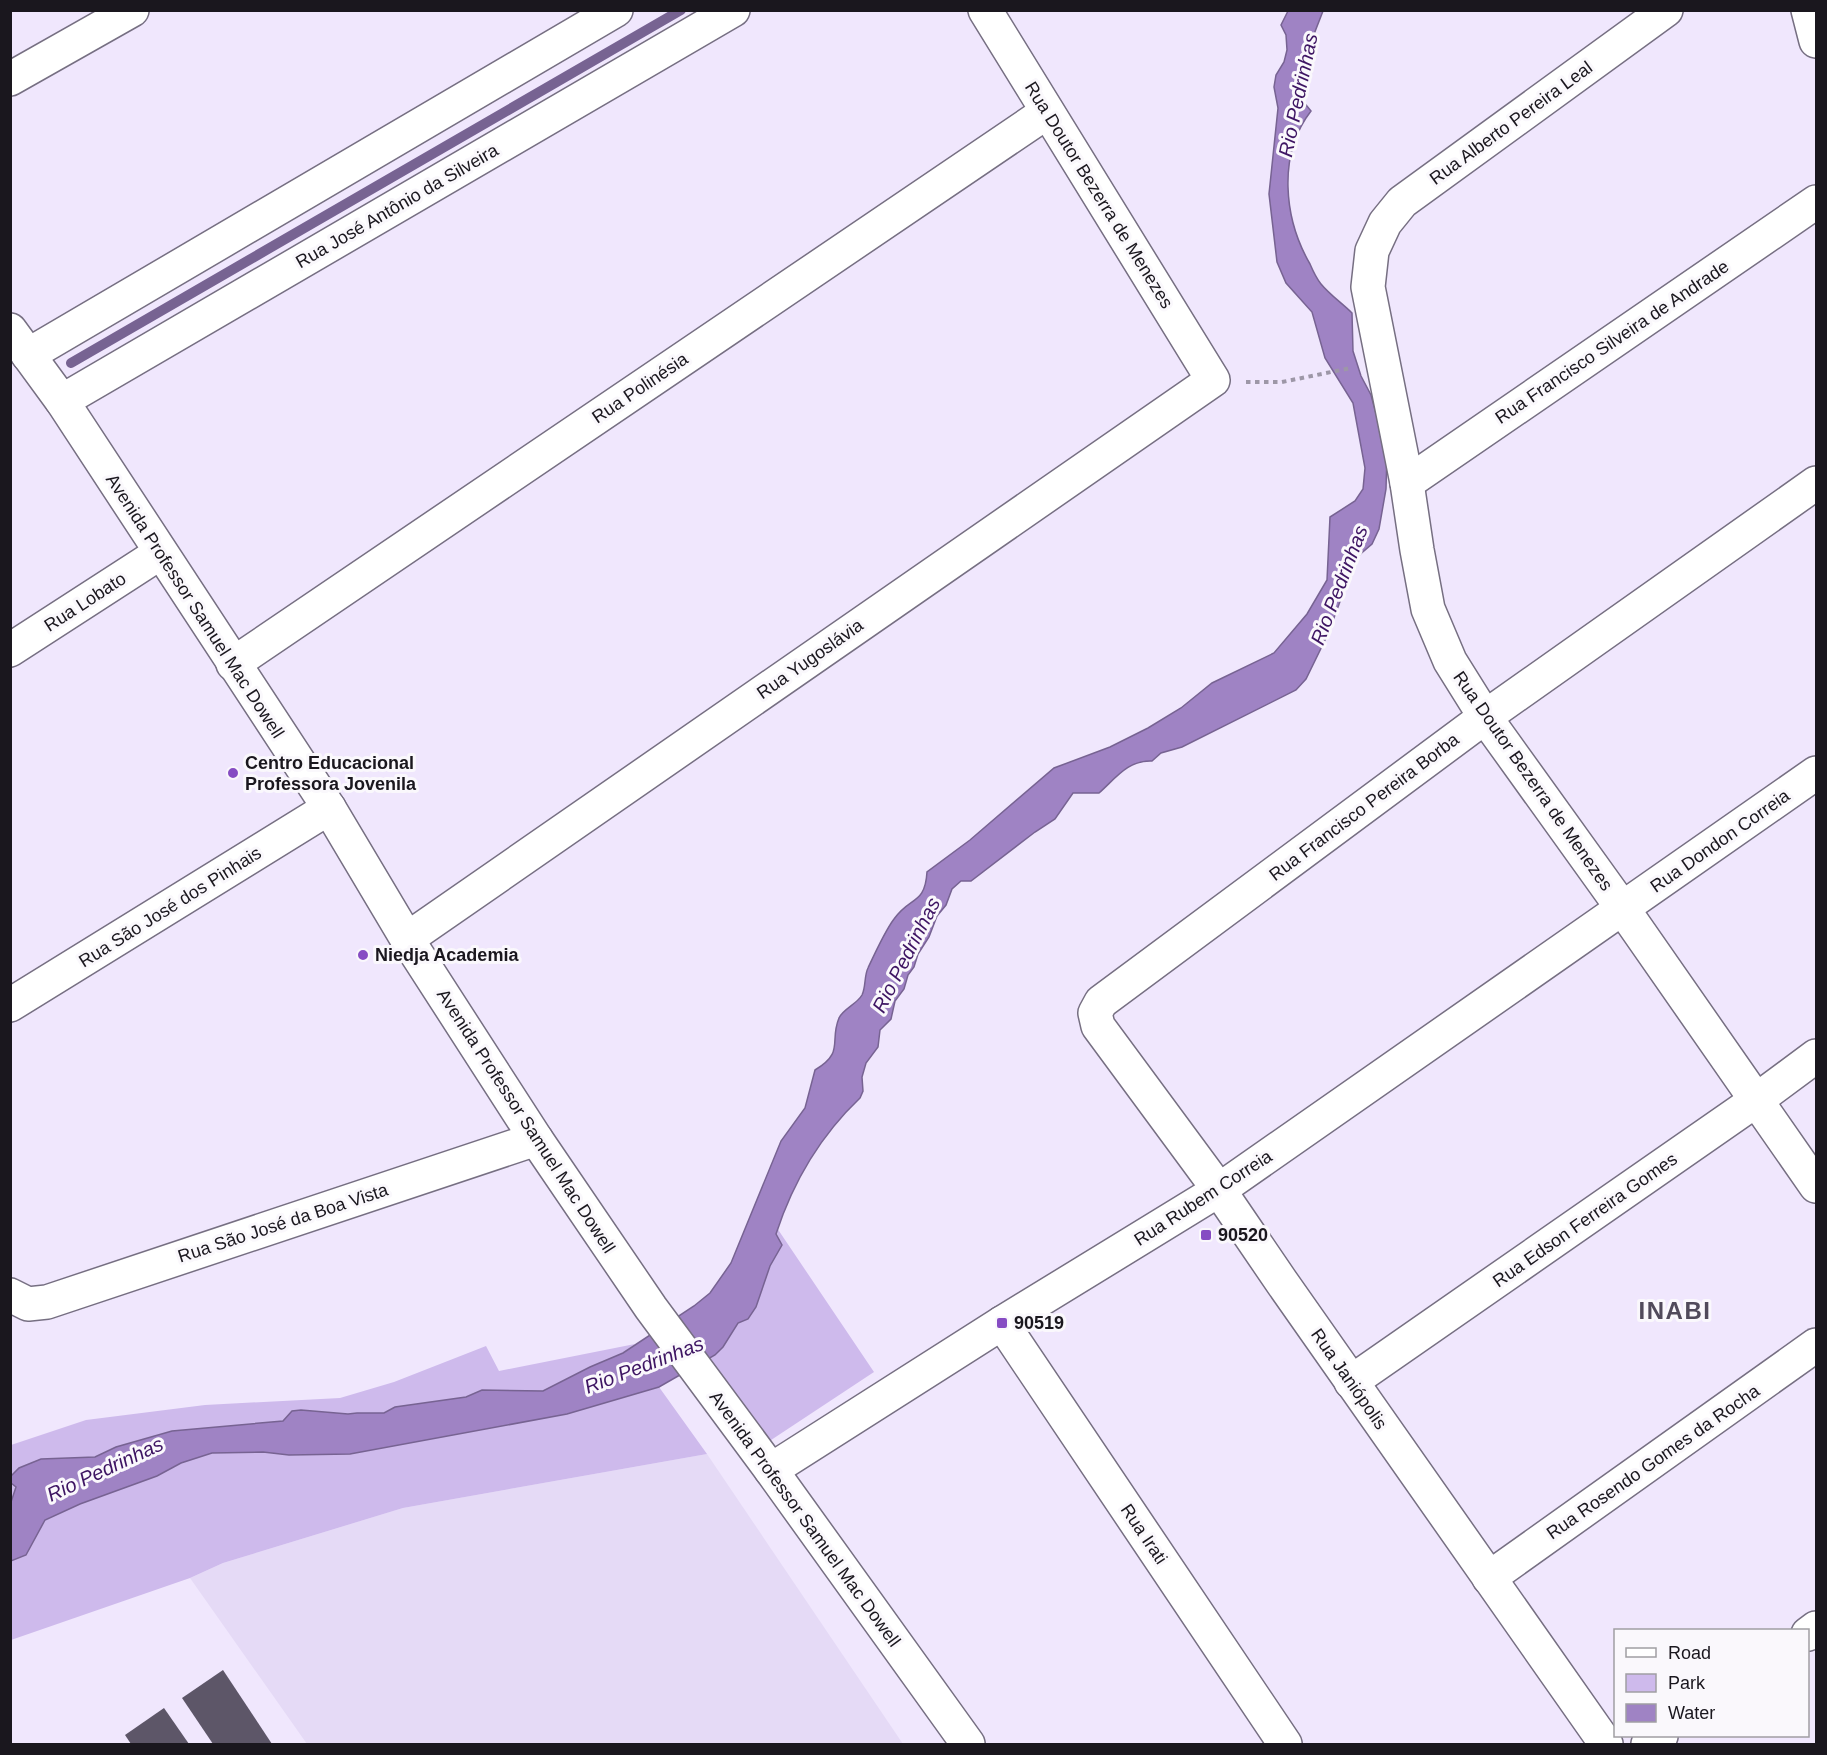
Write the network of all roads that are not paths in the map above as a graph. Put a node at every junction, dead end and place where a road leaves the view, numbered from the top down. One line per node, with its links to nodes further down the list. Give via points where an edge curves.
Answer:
1 (132, 10): 8 (street)
2 (616, 10): 12 (street)
3 (733, 10): 14 (street, Rua José Antônio da Silveira)
4 (985, 10): 9 (street, Rua Doutor Bezerra de Menezes)
5 (1666, 10): 11 (street, Rua Alberto Pereira Leal, via 1402,202 1385,223)
6 (1808, 10): 7 (street)
7 (1816, 41)
8 (10, 79)
9 (1047, 112): 13 (street, Rua Doutor Bezerra de Menezes); 19 (street, Rua Polinésia)
10 (1816, 202): 15 (street, Rua Francisco Silveira de Andrade)
11 (1372, 251): 15 (street, Rua Doutor Bezerra de Menezes, via 1368,287)
12 (19, 342): 14 (street, Avenida Professor Samuel Mac Dowell)
13 (1213, 380): 24 (street, Rua Yugoslávia)
14 (62, 401): 17 (street, Avenida Professor Samuel Mac Dowell)
15 (1407, 483): 20 (street, Rua Doutor Bezerra de Menezes, via 1428,609 1450,661)
16 (1816, 483): 20 (street, Rua Francisco Pereira Borba)
17 (160, 554): 18 (street, Rua Lobato); 19 (street, Avenida Professor Samuel Mac Dowell)
18 (10, 650)
19 (233, 664): 22 (street, Avenida Professor Samuel Mac Dowell)
20 (1485, 717): 23 (street, Rua Doutor Bezerra de Menezes); 26 (street, Rua Francisco Pereira Borba, via 1101,1002)
21 (1816, 773): 23 (street, Rua Dondon Correia)
22 (329, 808): 24 (street, Avenida Professor Samuel Mac Dowell); 25 (street, Rua São José dos Pinhais)
23 (1623, 909): 28 (street, Rua Doutor Bezerra de Menezes); 31 (street, Rua Rubem Correia)
24 (407, 939): 29 (street, Avenida Professor Samuel Mac Dowell)
25 (10, 1005)
26 (1095, 1013): 31 (street, Rua Janiópolis, via 1098,1026)
27 (1816, 1056): 28 (street, Rua Edson Ferreira Gomes)
28 (1758, 1099): 30 (street, Rua Doutor Bezerra de Menezes); 35 (street, Rua Edson Ferreira Gomes)
29 (536, 1139): 32 (street, Rua São José da Boa Vista, via 47,1302); 36 (street, Avenida Professor Samuel Mac Dowell, via 651,1308)
30 (1816, 1186)
31 (1219, 1190): 33 (street, Rua Rubem Correia); 35 (street, Rua Janiópolis)
32 (19, 1300)
33 (1002, 1323): 36 (street, Rua Rubem Correia); 39 (street, Rua Irati)
34 (1816, 1345): 37 (street, Rua Rosendo Gomes da Rocha)
35 (1351, 1382): 37 (street, Rua Janiópolis)
36 (771, 1470): 38 (street, Avenida Professor Samuel Mac Dowell)
37 (1489, 1578): 40 (street, Rua Janiópolis)
38 (968, 1744)
39 (1286, 1744)
40 (1606, 1744)

